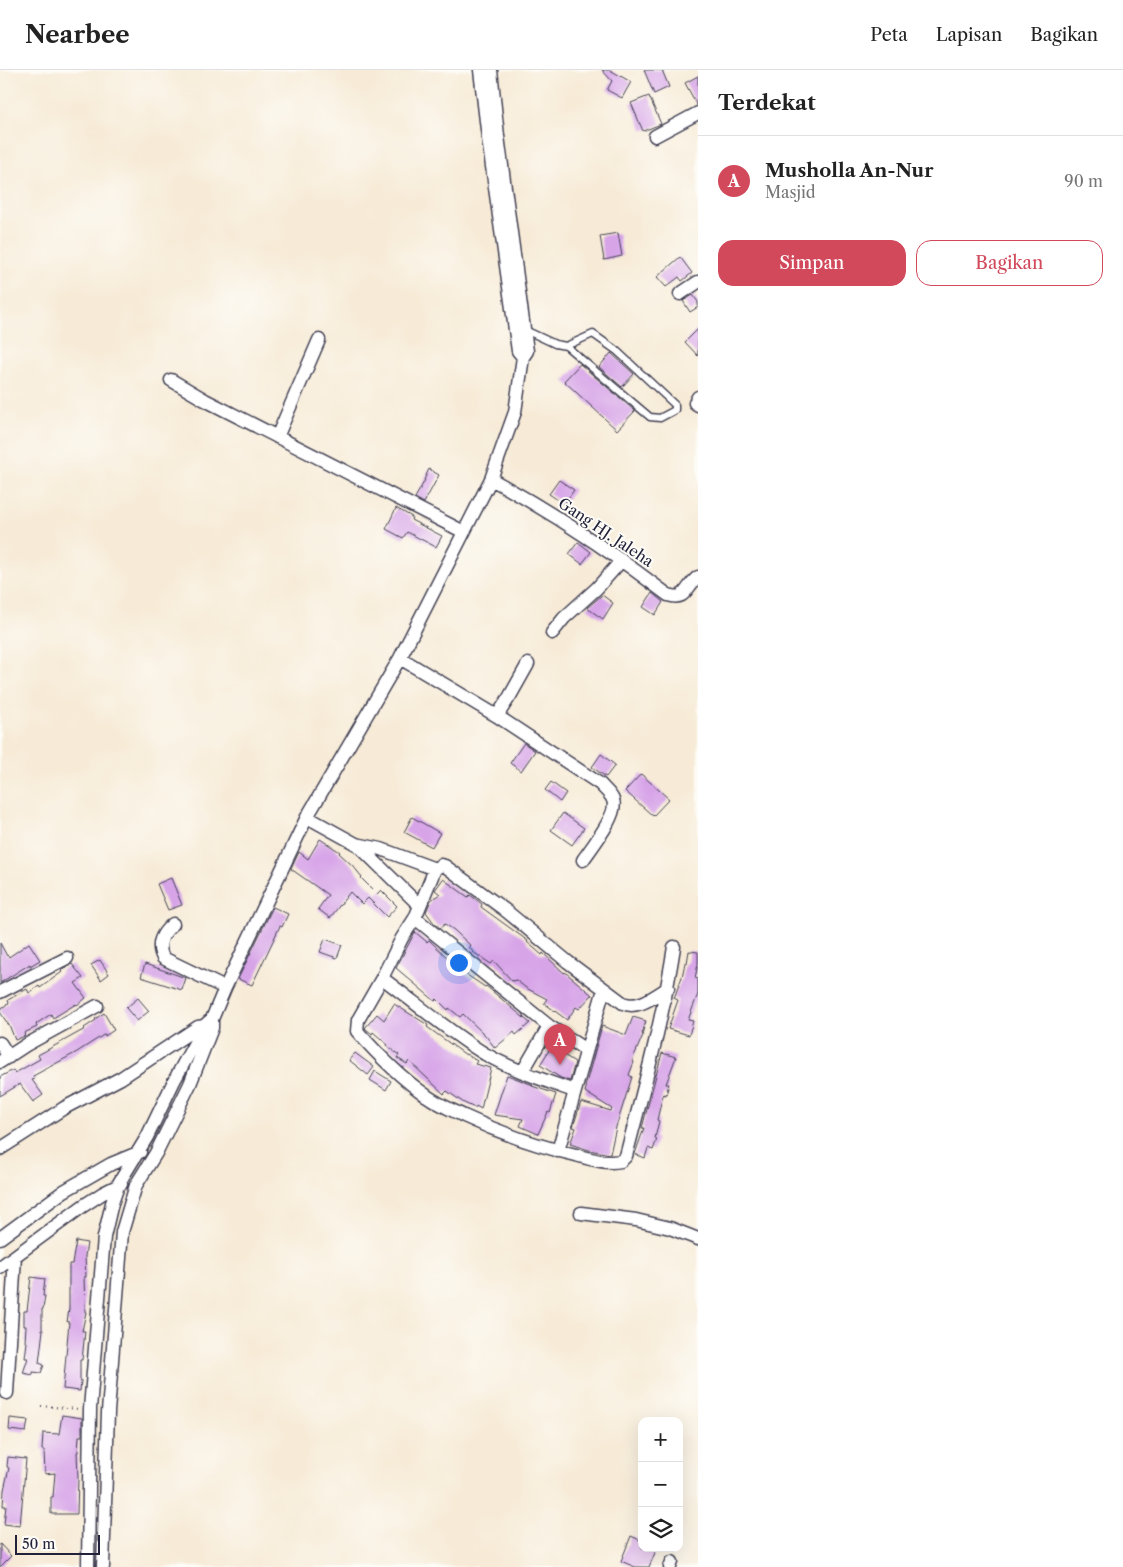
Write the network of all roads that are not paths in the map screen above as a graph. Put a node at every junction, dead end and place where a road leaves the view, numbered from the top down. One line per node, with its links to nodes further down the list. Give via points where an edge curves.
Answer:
1 (480, 70): 7 (street)
2 (491, 70): 7 (street)
3 (698, 113): 4 (street)
4 (654, 136)
5 (698, 282): 6 (street)
6 (680, 294)
7 (519, 329): 9 (lane); 14 (street, via 518,351 523,358 515,412)
8 (319, 340): 13 (street)
9 (566, 346): 9 (lane, via 650,417 660,418 675,410 676,405 617,351 593,334)
10 (171, 380): 13 (street)
11 (698, 397): 12 (street, via 695,403)
12 (698, 405)
13 (277, 437): 15 (street)
14 (491, 479): 15 (street); 16 (street, Gang HJ. Jaleha, via 537,504)
15 (464, 532): 19 (street)
16 (622, 560): 17 (street, Gang HJ. Jaleha, via 668,595 676,597 681,596); 18 (street)
17 (698, 577)
18 (552, 633)
19 (400, 658): 21 (street); 22 (street)
20 (528, 664): 21 (street)
21 (497, 716): 24 (street, via 600,784 613,800 612,815)
22 (307, 817): 23 (street); 32 (street)
23 (356, 844): 25 (street, via 381,849); 26 (street)
24 (583, 860)
25 (435, 869): 26 (street); 34 (street, via 445,866)
26 (420, 906): 27 (street)
27 (415, 918): 31 (street); 38 (street)
28 (172, 924): 32 (street, via 162,934 160,952 163,958)
29 (674, 947): 33 (street)
30 (67, 958): 35 (street)
31 (382, 978): 42 (street, via 465,1040); 45 (street, via 357,1026 357,1031 380,1056 427,1097 505,1134)
32 (225, 988): 37 (street)
33 (668, 988): 34 (street, via 636,1006 623,1004); 45 (street, via 626,1156 621,1160 602,1161)
34 (604, 989): 40 (street)
35 (0, 992)
36 (97, 1006): 41 (street)
37 (209, 1024): 44 (street, via 198,1027 121,1078 64,1108); 46 (street); 47 (street, via 190,1084)
38 (549, 1026): 40 (street); 42 (street)
39 (0, 1043): 41 (street)
40 (586, 1050): 43 (street)
41 (5, 1060)
42 (523, 1072): 43 (street)
43 (574, 1091): 45 (street)
44 (0, 1149)
45 (558, 1151)
46 (138, 1152): 47 (street); 48 (street); 51 (street, via 64,1191)
47 (156, 1153): 49 (street)
48 (119, 1183): 49 (street); 53 (street); 56 (street, via 104,1237)
49 (136, 1185): 57 (street, via 122,1232)
50 (581, 1213): 52 (street, via 624,1217 670,1228)
51 (0, 1238)
52 (698, 1239)
53 (14, 1256): 54 (street); 55 (street)
54 (0, 1267)
55 (7, 1392)
56 (90, 1409): 57 (street); 58 (street)
57 (108, 1412): 59 (street)
58 (88, 1567)
59 (103, 1567)

